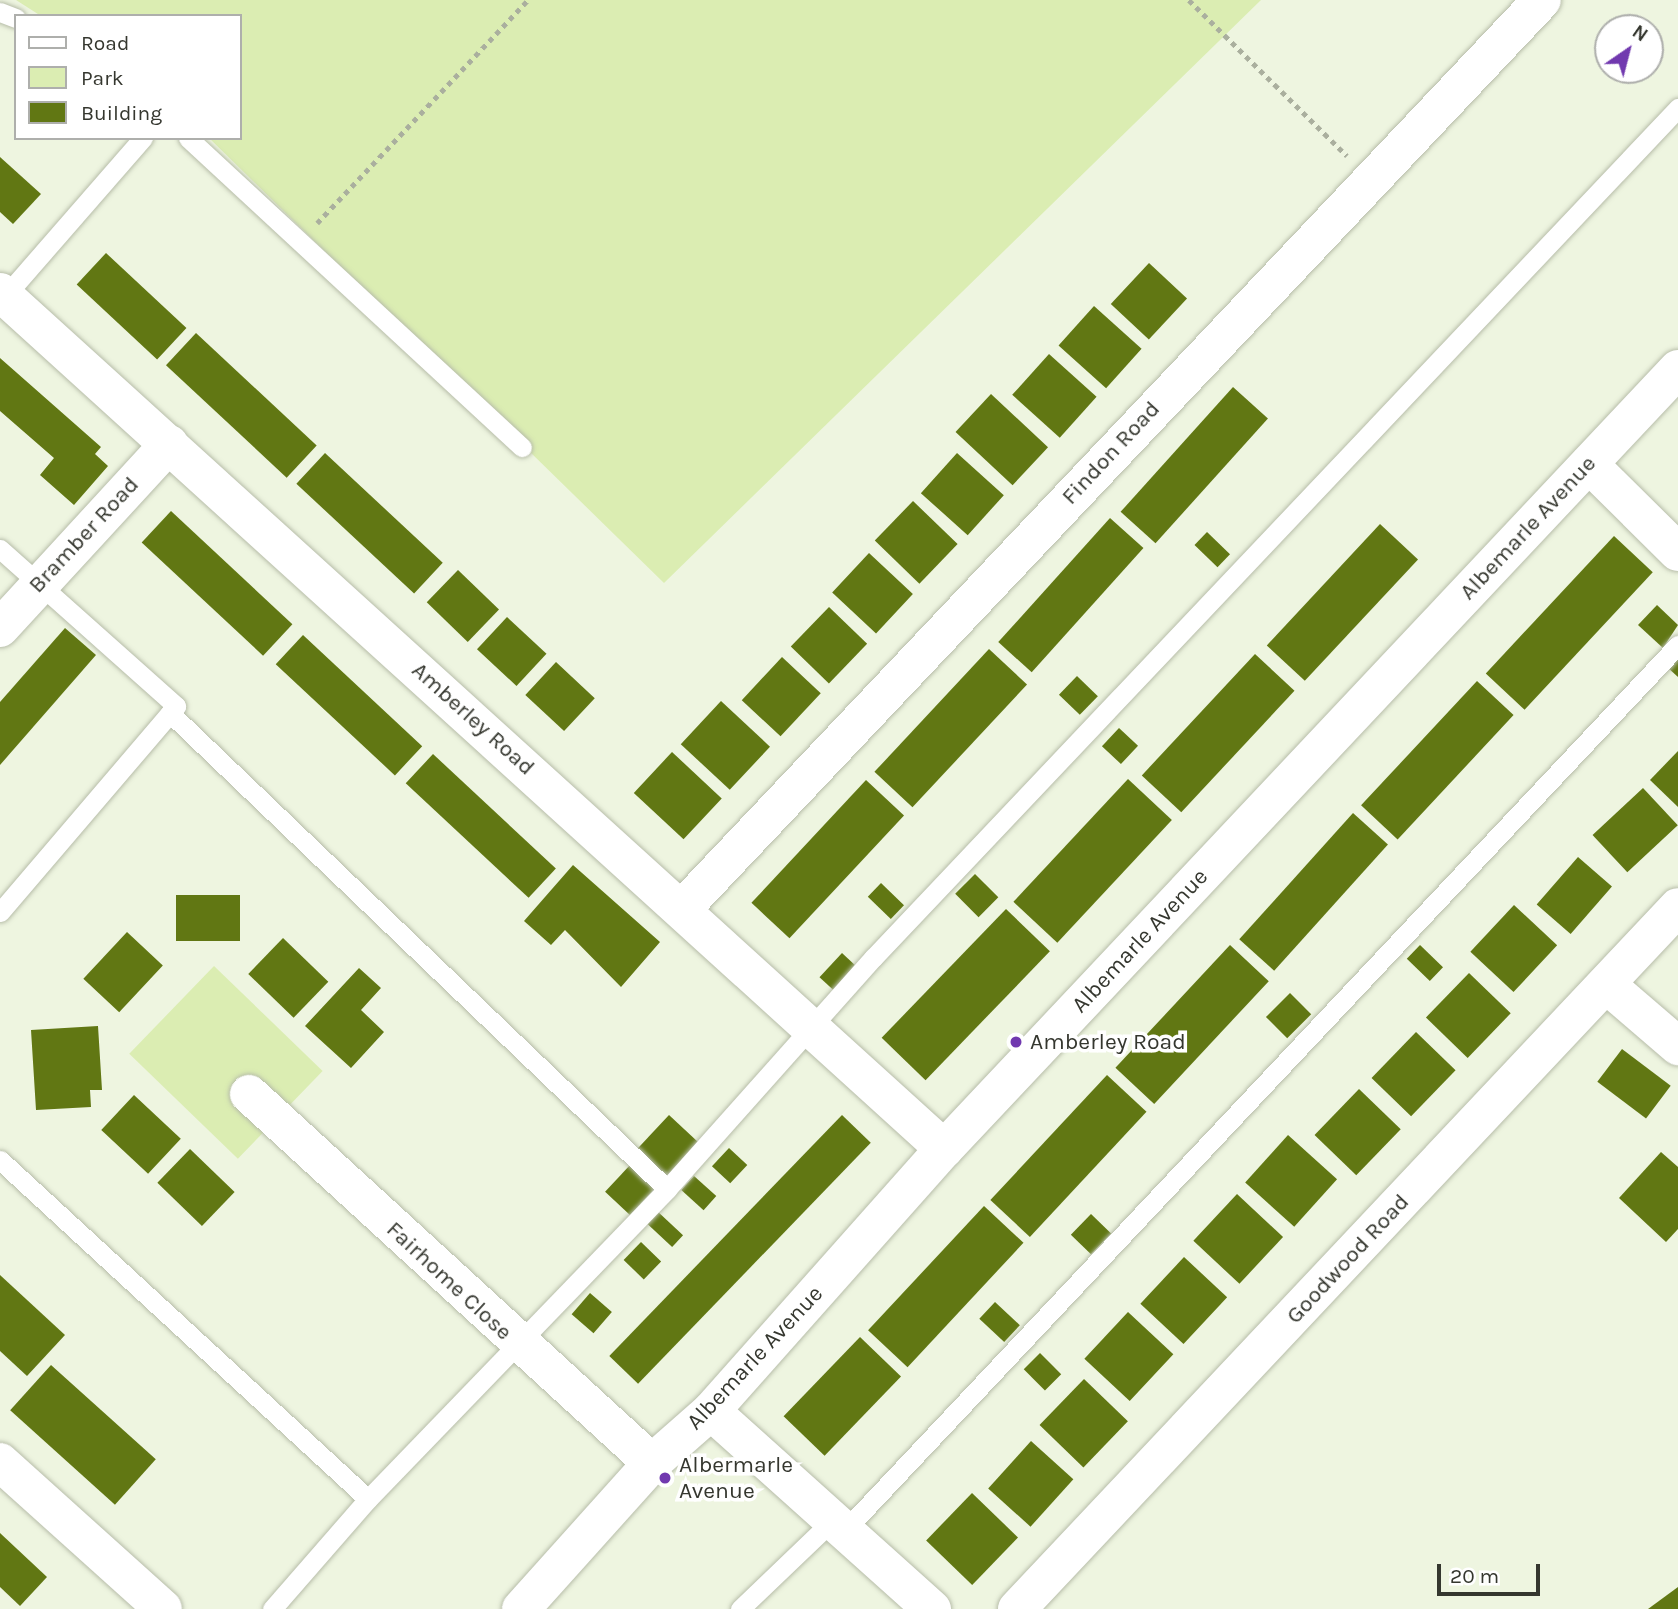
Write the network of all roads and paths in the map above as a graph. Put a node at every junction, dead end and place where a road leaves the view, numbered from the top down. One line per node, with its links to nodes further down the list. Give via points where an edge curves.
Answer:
1 (528, 0): 8 (path)
2 (1189, 0): 7 (path)
3 (1542, 0): 7 (street, Findon Road)
4 (1678, 108): 24 (lane)
5 (141, 140): 9 (lane)
6 (190, 140): 8 (lane)
7 (1370, 179): 21 (street, Findon Road)
8 (300, 241): 12 (lane)
9 (3, 294): 11 (street, Amberley Road)
10 (1678, 369): 13 (street, Albemarle Avenue)
11 (169, 444): 16 (street, Bramber Road); 21 (street, Amberley Road)
12 (522, 447)
13 (1589, 464): 15 (street); 27 (street, Albemarle Avenue)
14 (0, 549): 16 (lane)
15 (1678, 552)
16 (39, 584): 17 (street, Bramber Road); 19 (lane, via 176,706)
17 (0, 628)
18 (1678, 645): 35 (lane)
19 (170, 713): 22 (lane); 29 (lane)
20 (1678, 907): 23 (street, Goodwood Road)
21 (682, 909): 24 (street, Amberley Road)
22 (0, 912)
23 (1607, 985): 25 (street); 41 (street, Goodwood Road)
24 (809, 1028): 27 (street, Amberley Road); 29 (lane)
25 (1678, 1046)
26 (248, 1094): 30 (street, Fairhome Close)
27 (944, 1149): 31 (street, Albemarle Avenue)
28 (0, 1160): 34 (lane)
29 (667, 1189): 30 (lane)
30 (519, 1346): 33 (street, Fairhome Close); 34 (lane)
31 (711, 1411): 33 (street, Albemarle Avenue); 35 (street)
32 (0, 1462): 36 (street)
33 (652, 1464): 38 (street, Albemarle Avenue)
34 (368, 1499): 37 (lane)
35 (840, 1524): 39 (lane); 40 (street)
36 (163, 1609)
37 (272, 1609)
38 (521, 1609)
39 (740, 1609)
40 (932, 1609)
41 (1017, 1609)

